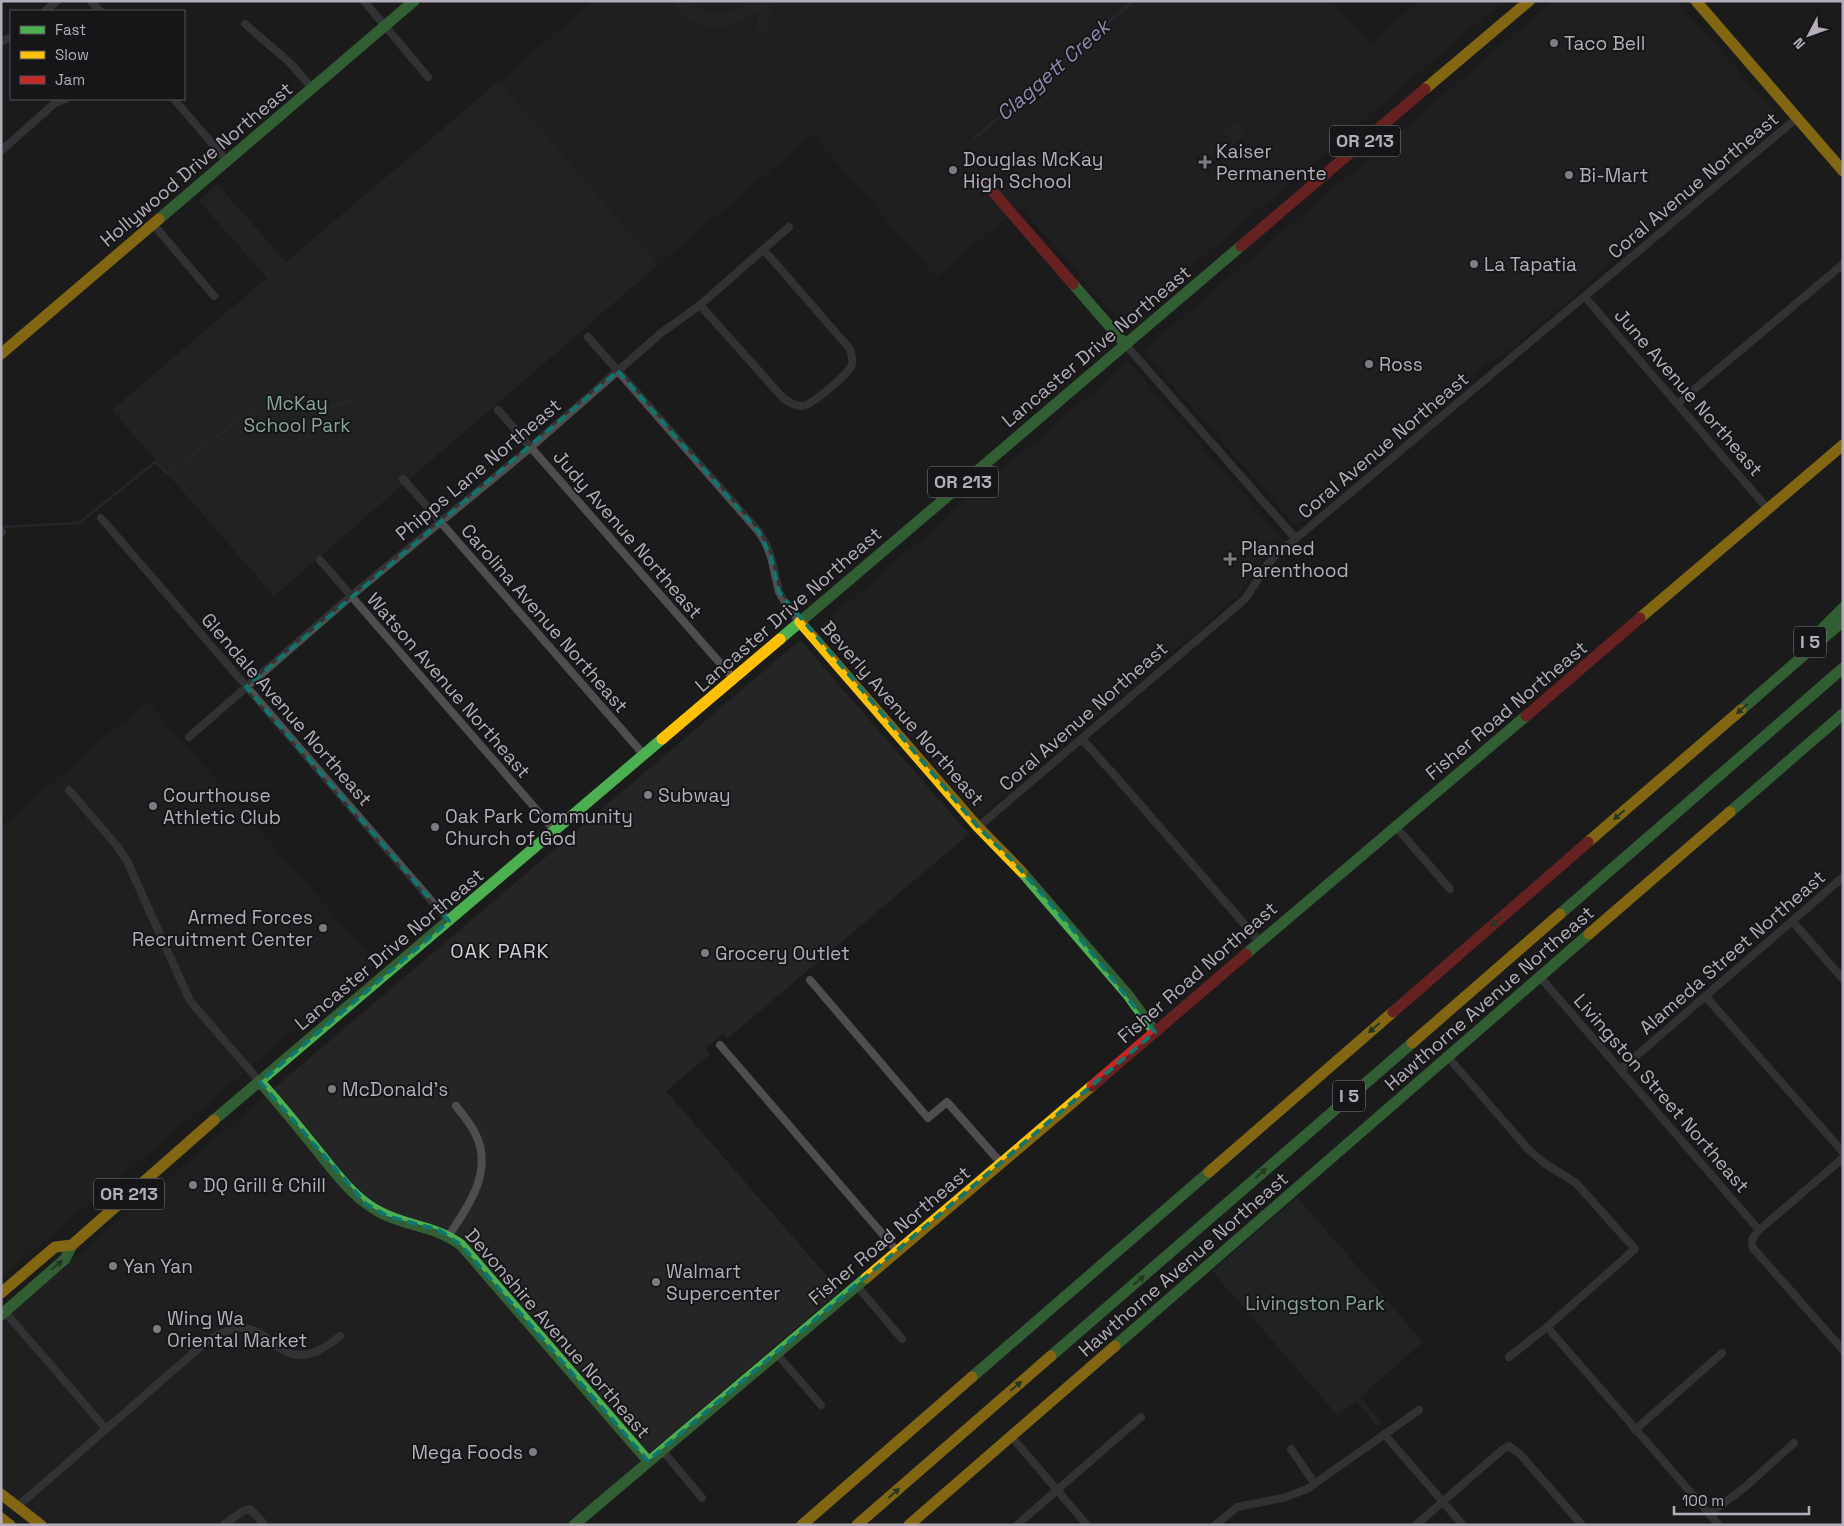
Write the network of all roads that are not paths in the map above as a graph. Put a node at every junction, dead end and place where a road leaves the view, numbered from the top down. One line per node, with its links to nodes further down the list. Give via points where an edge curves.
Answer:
1 (57, 1): 6 (street)
2 (364, 1): 8 (street)
3 (414, 1): 8 (main road, Hollywood Drive Northeast)
4 (1529, 1): 26 (main road, Lancaster Drive Northeast / OR 213)
5 (1696, 1): 13 (main road)
6 (46, 10)
7 (245, 24): 10 (street, via 289,62)
8 (385, 26): 9 (street); 10 (main road, Hollywood Drive Northeast)
9 (428, 77)
10 (312, 88): 15 (main road, Hollywood Drive Northeast)
11 (62, 100): 14 (street)
12 (175, 100): 15 (street)
13 (1797, 118): 16 (main road); 23 (street, Coral Avenue Northeast)
14 (1, 151)
15 (226, 161): 18 (main road, Hollywood Drive Northeast)
16 (1843, 171)
17 (988, 186): 26 (main road)
18 (153, 224): 22 (street); 27 (main road, Hollywood Drive Northeast)
19 (788, 227): 20 (street, Phipps Lane Northeast)
20 (764, 250): 24 (street, Phipps Lane Northeast); 24 (street, via 850,349 852,364 834,384 805,406 784,399)
21 (1843, 264): 29 (street)
22 (214, 296)
23 (1585, 297): 29 (street, June Avenue Northeast); 37 (street, Coral Avenue Northeast)
24 (700, 305): 28 (street, Phipps Lane Northeast, via 661,333)
25 (588, 337): 28 (street, Beverly Avenue Northeast)
26 (1125, 344): 37 (street); 42 (main road, Lancaster Drive Northeast / OR 213)
27 (1, 354)
28 (618, 371): 32 (street, Phipps Lane Northeast); 42 (street, Beverly Avenue Northeast, via 759,532 771,557 778,592)
29 (1678, 403): 34 (street, June Avenue Northeast)
30 (498, 410): 32 (street, Judy Avenue Northeast)
31 (1843, 445): 34 (main road, Fisher Road Northeast)
32 (530, 448): 36 (street, Phipps Lane Northeast); 45 (street, Judy Avenue Northeast)
33 (403, 479): 36 (street, Carolina Avenue Northeast)
34 (1768, 509): 52 (main road, Fisher Road Northeast)
35 (101, 518): 46 (street, Glendale Avenue Northeast)
36 (440, 522): 39 (street, Phipps Lane Northeast); 50 (street, Carolina Avenue Northeast)
37 (1296, 539): 49 (street, Coral Avenue Northeast, via 1272,560 1245,599)
38 (320, 560): 39 (street, Watson Avenue Northeast)
39 (351, 596): 46 (street, Phipps Lane Northeast); 54 (street, Watson Avenue Northeast)
40 (1843, 608): 44 (main road, I 5)
41 (1843, 621): 44 (main road, I 5)
42 (800, 622): 45 (main road, Lancaster Drive Northeast / OR 213); 53 (main road, Beverly Avenue Northeast)
43 (1843, 668): 113 (main road, I 5, one-way to 43)
44 (1778, 677): 112 (main road, I 5, one-way to 112)
45 (734, 679): 50 (main road, Lancaster Drive Northeast / OR 213)
46 (246, 687): 48 (street, Phipps Lane Northeast); 57 (street, Glendale Avenue Northeast)
47 (1843, 714): 60 (main road, Hawthorne Avenue Northeast)
48 (189, 737)
49 (1082, 739): 53 (street, Coral Avenue Northeast); 59 (street)
50 (644, 755): 54 (main road, Lancaster Drive Northeast / OR 213)
51 (69, 790): 68 (street, via 127,861 190,1001)
52 (1395, 826): 56 (street); 59 (main road, Fisher Road Northeast)
53 (978, 827): 64 (main road, Beverly Avenue Northeast, via 1070,926)
54 (555, 831): 57 (main road, Lancaster Drive Northeast / OR 213)
55 (1843, 877): 58 (street, Alameda Street Northeast)
56 (1450, 889)
57 (449, 921): 68 (main road, Lancaster Drive Northeast / OR 213)
58 (1793, 922): 61 (street); 63 (street, Alameda Street Northeast)
59 (1260, 942): 64 (main road, Fisher Road Northeast)
60 (1540, 977): 66 (main road, Hawthorne Avenue Northeast); 67 (street, Livingston Street Northeast)
61 (1843, 979)
62 (810, 980): 72 (street, via 928,1118 948,1102)
63 (1706, 997): 67 (street, Alameda Street Northeast); 70 (street)
64 (1155, 1032): 72 (main road, Fisher Road Northeast)
65 (720, 1045): 76 (street)
66 (1448, 1057): 81 (street, via 1526,1148 1576,1183 1635,1249); 94 (main road, Hawthorne Avenue Northeast)
67 (1620, 1070): 73 (street, Livingston Street Northeast)
68 (260, 1082): 74 (main road, Devonshire Avenue Northeast, via 366,1204 387,1216); 75 (main road, Lancaster Drive Northeast / OR 213)
69 (456, 1106): 74 (street, via 476,1135 483,1161 477,1189)
70 (1843, 1152)
71 (1843, 1158): 73 (street)
72 (1001, 1163): 76 (main road, Fisher Road Northeast)
73 (1759, 1230): 84 (street, via 1752,1240 1753,1248)
74 (449, 1235): 98 (main road, Devonshire Avenue Northeast, via 503,1292)
75 (72, 1245): 77 (main road, Lancaster Drive Northeast / OR 213, via 55,1247); 80 (main road, Lancaster Drive Northeast / OR 213, one-way to 75, via 65,1259)
76 (897, 1251): 78 (main road, Fisher Road Northeast)
77 (34, 1265): 79 (main road, Lancaster Drive Northeast / OR 213); 80 (main road, via 28,1281 3,1304)
78 (857, 1286): 83 (street); 86 (main road, Fisher Road Northeast)
79 (1, 1293)
80 (3, 1313): 91 (street)
81 (1547, 1328): 87 (street); 92 (street)
82 (340, 1336): 91 (street, via 324,1349 309,1355 292,1354 253,1330 237,1328 208,1340)
83 (902, 1339)
84 (1843, 1350)
85 (1722, 1353): 92 (street)
86 (777, 1354): 88 (street); 97 (main road, Fisher Road Northeast)
87 (1509, 1357)
88 (821, 1405)
89 (1419, 1410): 93 (street)
90 (1141, 1417): 100 (street)
91 (106, 1429): 104 (street)
92 (1635, 1430): 105 (street)
93 (1385, 1435): 99 (street); 103 (street)
94 (1011, 1436): 100 (street); 114 (main road, Hawthorne Avenue Northeast)
95 (1794, 1444): 105 (street)
96 (1290, 1449): 99 (street)
97 (662, 1450): 98 (main road, Fisher Road Northeast); 102 (street)
98 (648, 1462): 111 (main road, Fisher Road Northeast)
99 (1315, 1484): 117 (street, via 1296,1494 1237,1507)
100 (1058, 1489): 115 (street); 116 (street)
101 (1, 1494): 104 (main road)
102 (702, 1498)
103 (1443, 1502): 118 (street); 119 (street); 120 (street, via 1509,1446 1520,1454)
104 (17, 1507): 108 (main road)
105 (1709, 1514): 121 (street)
106 (1, 1518): 107 (main road)
107 (10, 1525)
108 (41, 1525)
109 (223, 1525): 110 (street, via 250,1509)
110 (265, 1525)
111 (574, 1525)
112 (802, 1525)
113 (857, 1525)
114 (909, 1525)
115 (1016, 1525)
116 (1087, 1525)
117 (1215, 1525)
118 (1416, 1525)
119 (1463, 1525)
120 (1582, 1525)
121 (1719, 1525)

